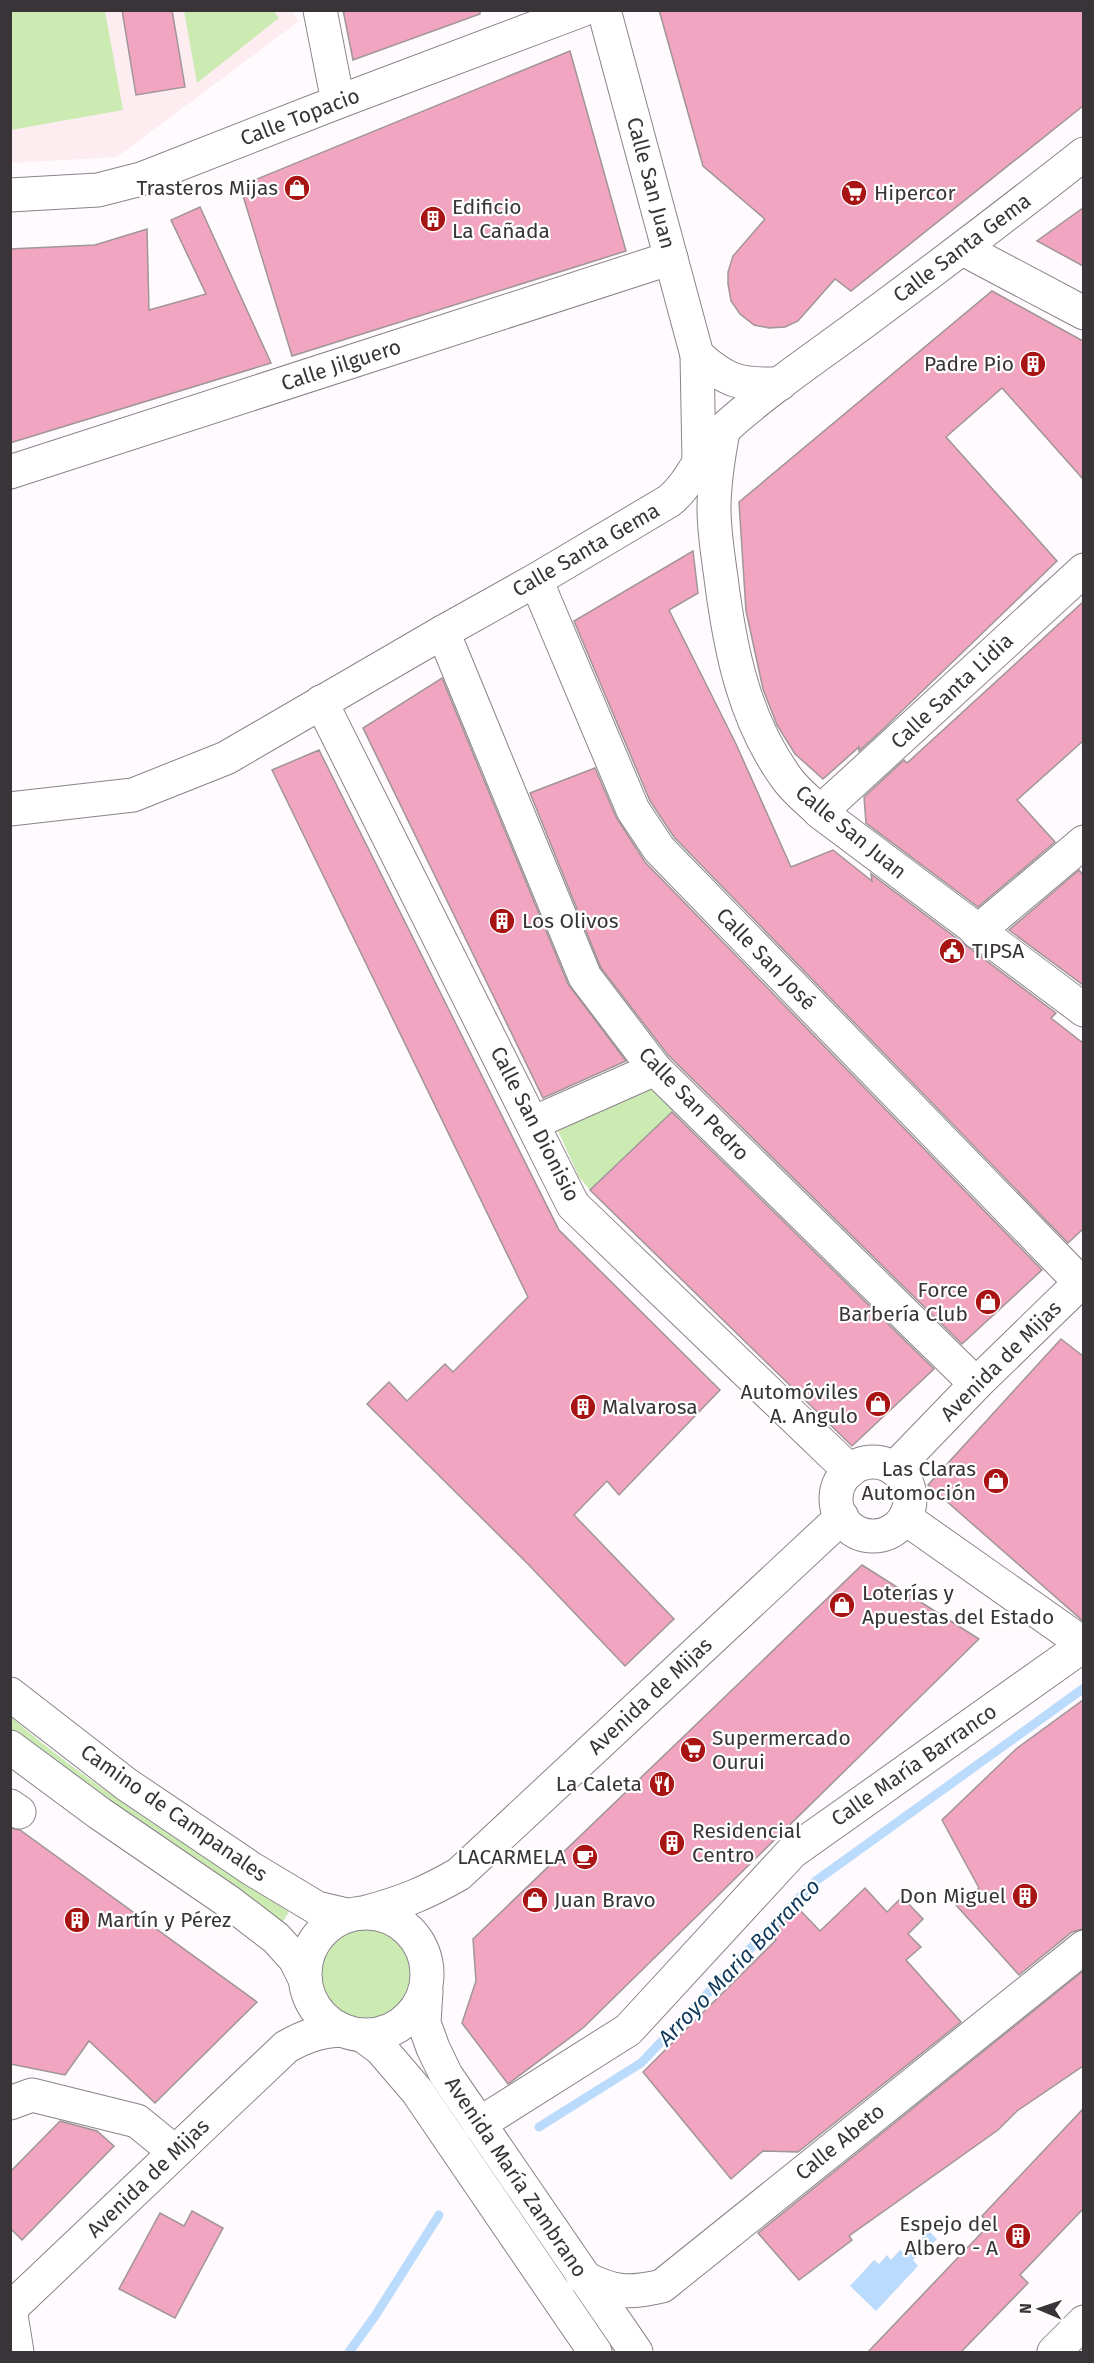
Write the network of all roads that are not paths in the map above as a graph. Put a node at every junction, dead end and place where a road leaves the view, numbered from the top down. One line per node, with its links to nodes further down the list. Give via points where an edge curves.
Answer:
1 (320, 10): 4 (street)
2 (582, 10): 4 (street, Calle Topacio)
3 (604, 10): 8 (street, Calle San Juan)
4 (338, 102): 6 (street, Calle Topacio, via 141,179 98,190)
5 (1083, 154): 7 (street, Calle Santa Gema)
6 (10, 195)
7 (963, 249): 9 (street); 11 (street, Calle Santa Gema)
8 (671, 258): 10 (street, Calle San Juan); 14 (street, Calle Jilguero)
9 (1083, 313)
10 (697, 355): 11 (street, via 730,379 749,385); 13 (street, Calle San Juan)
11 (780, 384): 12 (street, Calle Santa Gema)
12 (723, 430): 13 (street, Calle Santa Gema); 16 (street, Calle San Juan)
13 (699, 461): 15 (street, Calle Santa Gema)
14 (10, 472)
15 (678, 494): 16 (street, via 698,495); 18 (street, Calle Santa Gema)
16 (714, 511): 22 (street, Calle San Juan, via 726,614 737,671 751,713 789,781)
17 (1083, 570): 22 (street, Calle Santa Lidia)
18 (536, 580): 19 (street, Calle Santa Gema); 28 (street, Calle San José, via 633,810 659,849)
19 (443, 632): 20 (street, Calle Santa Gema); 26 (street, Calle San Pedro, via 585,978)
20 (321, 702): 21 (street, Calle Santa Gema, via 226,758 133,795); 27 (street, Calle San Dionisio)
21 (10, 809)
22 (820, 813): 24 (street, Calle San Juan)
23 (1083, 842): 24 (street)
24 (977, 932): 25 (street, Calle San Juan)
25 (1083, 1010)
26 (655, 1069): 27 (street); 29 (street, Calle San Pedro)
27 (533, 1123): 31 (street, Calle San Dionisio, via 573,1205)
28 (1082, 1280): 29 (street, Avenida de Mijas)
29 (976, 1384): 30 (street, Avenida de Mijas)
30 (894, 1469): 31 (street, via 876,1462); 33 (street, via 909,1490)
31 (850, 1471): 32 (street, via 838,1488)
32 (842, 1517): 33 (street, via 854,1531 875,1537 895,1529); 37 (street, Avenida de Mijas)
33 (905, 1518): 34 (street)
34 (1083, 1644): 45 (street, Calle María Barranco, via 792,1852 628,2030)
35 (10, 1694): 38 (street, Camino de Campanales, via 126,1784 252,1869 316,1908)
36 (10, 1747): 41 (street, Camino de Campanales, via 276,1938 294,1959)
37 (459, 1874): 38 (street, Avenida de Mijas, via 401,1903); 40 (street, Avenida de Mijas, via 438,1906 431,1931)
38 (357, 1913): 40 (street, via 385,1915 402,1923 424,1952); 41 (street, via 329,1925 315,1940 307,1959)
39 (1083, 1947): 47 (street, Calle Abeto, via 662,2286 638,2292 621,2291 604,2288)
40 (427, 1981): 42 (street, via 416,2010 403,2023 386,2032); 45 (street, Avenida María Zambrano, via 424,2023 433,2048)
41 (306, 1982): 42 (street, via 316,2010 328,2022); 43 (street, Avenida de Mijas)
42 (352, 2032): 43 (street, Avenida de Mijas, via 322,2031); 51 (street, Avenida María Zambrano, via 381,2049 417,2091)
43 (286, 2048): 46 (street, Avenida de Mijas)
44 (10, 2103): 46 (street, via 32,2095 138,2121)
45 (479, 2124): 47 (street, Avenida María Zambrano)
46 (175, 2152): 48 (street, Avenida de Mijas)
47 (583, 2277): 52 (street, Avenida María Zambrano)
48 (10, 2309): 50 (street)
49 (1083, 2322): 53 (street)
50 (17, 2352)
51 (595, 2352)
52 (636, 2352)
53 (1054, 2352)

